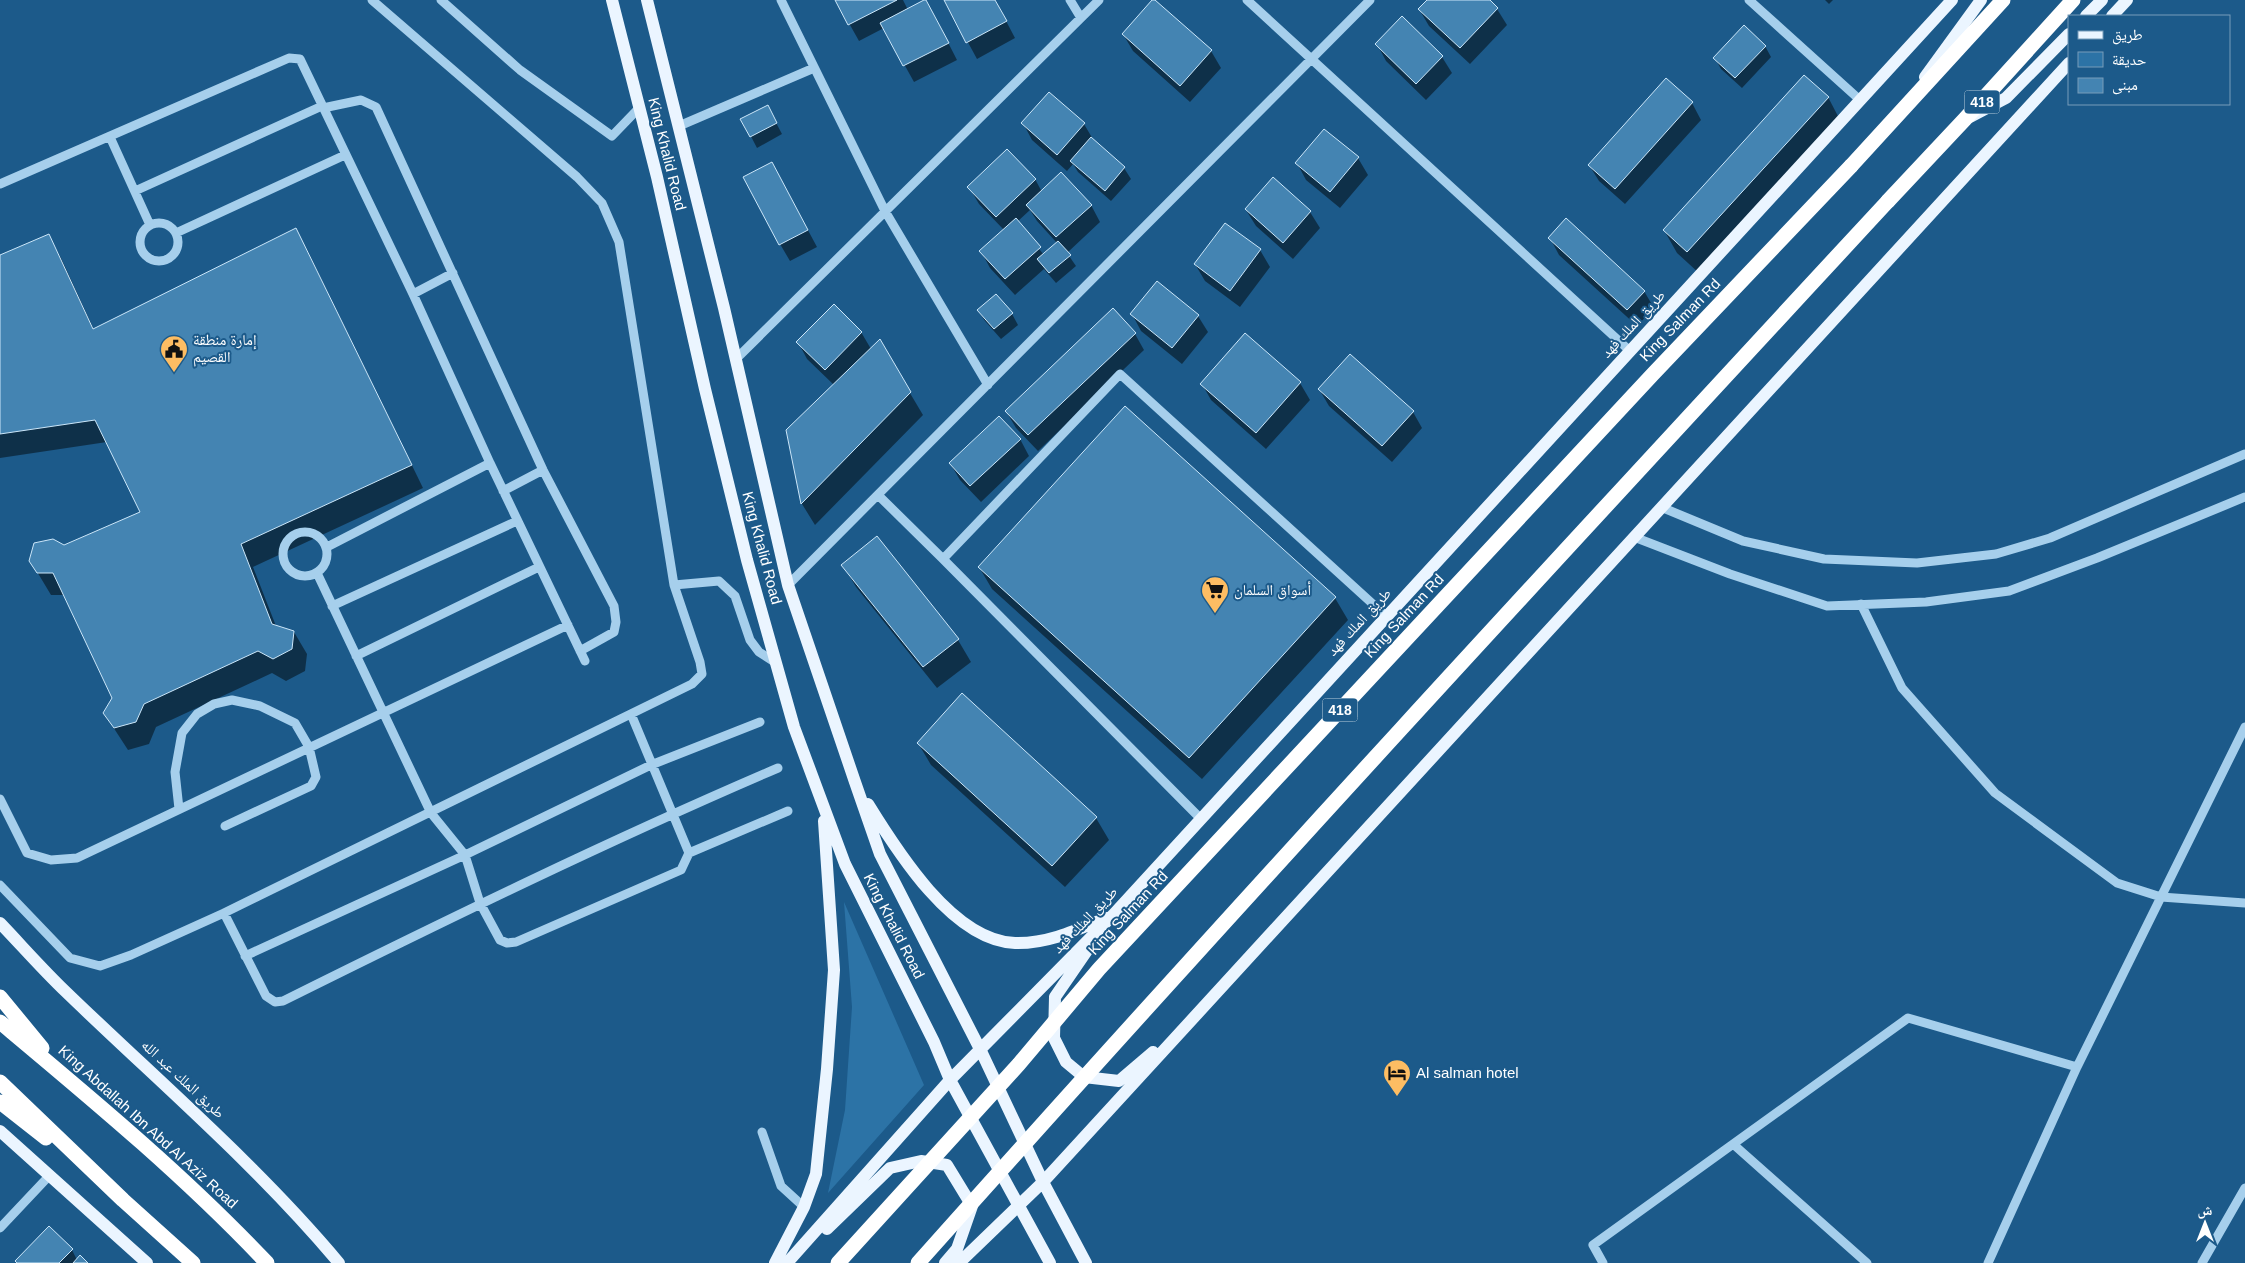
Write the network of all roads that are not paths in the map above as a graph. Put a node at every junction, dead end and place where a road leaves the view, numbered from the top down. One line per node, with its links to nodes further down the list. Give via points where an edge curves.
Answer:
1 (372, 0): 55 (street, via 577,177 602,203 619,242)
2 (441, 0): 26 (street, via 520,70 612,136)
3 (612, 0): 26 (main road, King Khalid Road)
4 (647, 0): 29 (main road, King Khalid Road)
5 (781, 0): 23 (street)
6 (1070, 0): 19 (street)
7 (1099, 0): 19 (street)
8 (1247, 0): 21 (street)
9 (1370, 0): 21 (street)
10 (1749, 0): 24 (street)
11 (1952, 0): 24 (main road, طريق الملك فهد)
12 (1981, 0): 27 (main road)
13 (2003, 0): 27 (highway, King Salman Rd / 418)
14 (2073, 0): 28 (highway, 418)
15 (2102, 0): 17 (main road)
16 (2127, 0): 18 (main road)
17 (2087, 15)
18 (2113, 15)
19 (1081, 18): 34 (street)
20 (2068, 35): 28 (main road, via 2006,98)
21 (1312, 59): 39 (street); 41 (street)
22 (2068, 64): 48 (main road)
23 (814, 68): 29 (street); 34 (street)
24 (1860, 100): 39 (main road, طريق الملك فهد)
25 (323, 107): 30 (street, via 300,59 288,58); 31 (street); 33 (street); 37 (street, via 361,100 376,107)
26 (639, 108): 64 (main road, King Khalid Road, via 747,560)
27 (1896, 116): 117 (highway, King Salman Rd / 418, bridge, via 1099,969 1019,1064)
28 (1965, 120): 118 (highway, 418, bridge, via 1540,576 1139,1015)
29 (678, 126): 40 (main road, King Khalid Road)
30 (110, 136): 32 (street); 33 (street)
31 (345, 156): 36 (street); 38 (street)
32 (0, 184)
33 (135, 191): 35 (street)
34 (885, 212): 40 (street); 41 (street)
35 (150, 225): 36 (street, via 169,226); 36 (street, via 140,242 142,251 158,261 168,259 175,252)
36 (176, 233)
37 (453, 273): 38 (street); 44 (street)
38 (413, 294): 43 (street)
39 (1630, 351): 59 (main road, طريق الملك فهد)
40 (736, 359): 56 (main road, King Khalid Road)
41 (988, 385): 46 (street)
42 (2245, 454): 48 (street, via 2050,538 1996,554 1917,563 1815,557 1743,541)
43 (490, 463): 45 (street); 51 (street)
44 (543, 470): 45 (street); 61 (street, via 614,606 614,632)
45 (502, 491): 49 (street)
46 (878, 494): 52 (street); 56 (street)
47 (2245, 497): 57 (street, via 2009,591 1926,602)
48 (1662, 507): 50 (main road)
49 (517, 521): 53 (street); 58 (street)
50 (1634, 537): 57 (street, via 1730,574 1827,606); 92 (main road)
51 (327, 547): 54 (street, via 328,557); 54 (street, via 322,538 303,531 286,541 283,556 288,570 307,577)
52 (943, 559): 59 (street, via 1120,374); 79 (street)
53 (539, 567): 60 (street); 62 (street)
54 (317, 573): 58 (street)
55 (674, 585): 64 (street, via 719,581 735,596 750,640 759,652); 66 (street, via 702,674 692,684)
56 (788, 585): 72 (main road, King Khalid Road)
57 (1861, 604): 84 (street, via 1902,688 1995,793 2117,883)
58 (332, 606): 62 (street)
59 (1386, 616): 79 (main road, طريق الملك فهد)
60 (568, 625): 61 (street); 65 (street)
61 (580, 651): 63 (street)
62 (356, 656): 65 (street)
63 (585, 661)
64 (776, 663): 74 (main road, King Khalid Road, via 794,727)
65 (383, 712): 69 (street); 77 (street)
66 (631, 714): 70 (street); 77 (street)
67 (760, 722): 70 (street)
68 (2245, 727): 84 (street)
69 (309, 747): 75 (street); 75 (street, via 295,723 260,706 232,700 214,704 197,714 182,733 175,772); 80 (street, via 316,777 311,786)
70 (651, 764): 78 (street); 82 (street)
71 (778, 768): 78 (street)
72 (855, 782): 88 (main road, via 894,846 932,894 979,934 1014,943 1058,938); 94 (main road, King Khalid Road, via 880,854)
73 (0, 799): 75 (street, via 27,853 51,860 76,858)
74 (822, 803): 97 (main road, King Khalid Road, via 844,864); 108 (main road, via 834,970 816,1174)
75 (179, 809)
76 (788, 811): 81 (street)
77 (432, 813): 82 (street); 87 (street)
78 (672, 813): 81 (street); 85 (street)
79 (1200, 818): 88 (main road, طريق الملك فهد)
80 (225, 826)
81 (689, 853): 85 (street, via 681,870 516,942 500,940)
82 (465, 856): 85 (street); 90 (street)
83 (0, 885): 87 (street, via 70,958 100,966)
84 (2161, 897): 86 (street); 95 (street)
85 (480, 903): 90 (street, via 283,1002 275,1002 266,996)
86 (2245, 903)
87 (224, 913): 90 (street)
88 (1110, 917): 92 (main road, via 1055,997 1054,1038 1066,1062 1084,1077 1119,1081); 94 (main road, طريق الملك فهد)
89 (0, 923): 113 (main road, طريق الملك عبد الله, via 64,990 196,1112 286,1202)
90 (245, 956)
91 (0, 997): 96 (highway)
92 (1201, 1010): 104 (main road)
93 (0, 1022): 96 (highway, King Abdallah Ibn Abd Al Aziz Road)
94 (981, 1050): 97 (main road, طريق الملك فهد); 104 (main road, King Khalid Road)
95 (2076, 1067): 102 (street, via 1908,1018); 125 (street)
96 (65, 1076): 112 (highway, King Abdallah Ibn Abd Al Aziz Road, via 219,1212)
97 (950, 1080): 107 (main road, King Khalid Road); 115 (main road, طريق الملك فهد)
98 (0, 1082): 106 (highway)
99 (0, 1102): 106 (highway)
100 (0, 1131): 103 (main road)
101 (762, 1132): 108 (street, via 781,1186)
102 (1733, 1144): 123 (street, via 1593,1245); 124 (street)
103 (49, 1176): 109 (street); 110 (main road)
104 (1043, 1182): 107 (main road); 122 (main road)
105 (2245, 1188): 126 (street)
106 (123, 1200): 111 (highway)
107 (1020, 1206): 120 (main road); 121 (main road)
108 (804, 1207): 114 (main road)
109 (0, 1228)
110 (147, 1263)
111 (194, 1263)
112 (267, 1263)
113 (339, 1263)
114 (775, 1263)
115 (787, 1263)
116 (792, 1263): 119 (main road, via 890,1168 921,1162 947,1165 972,1206 957,1248)
117 (838, 1263)
118 (918, 1263)
119 (945, 1263)
120 (959, 1263)
121 (1050, 1263)
122 (1086, 1263)
123 (1603, 1263)
124 (1867, 1263)
125 (1988, 1263)
126 (2202, 1263)

